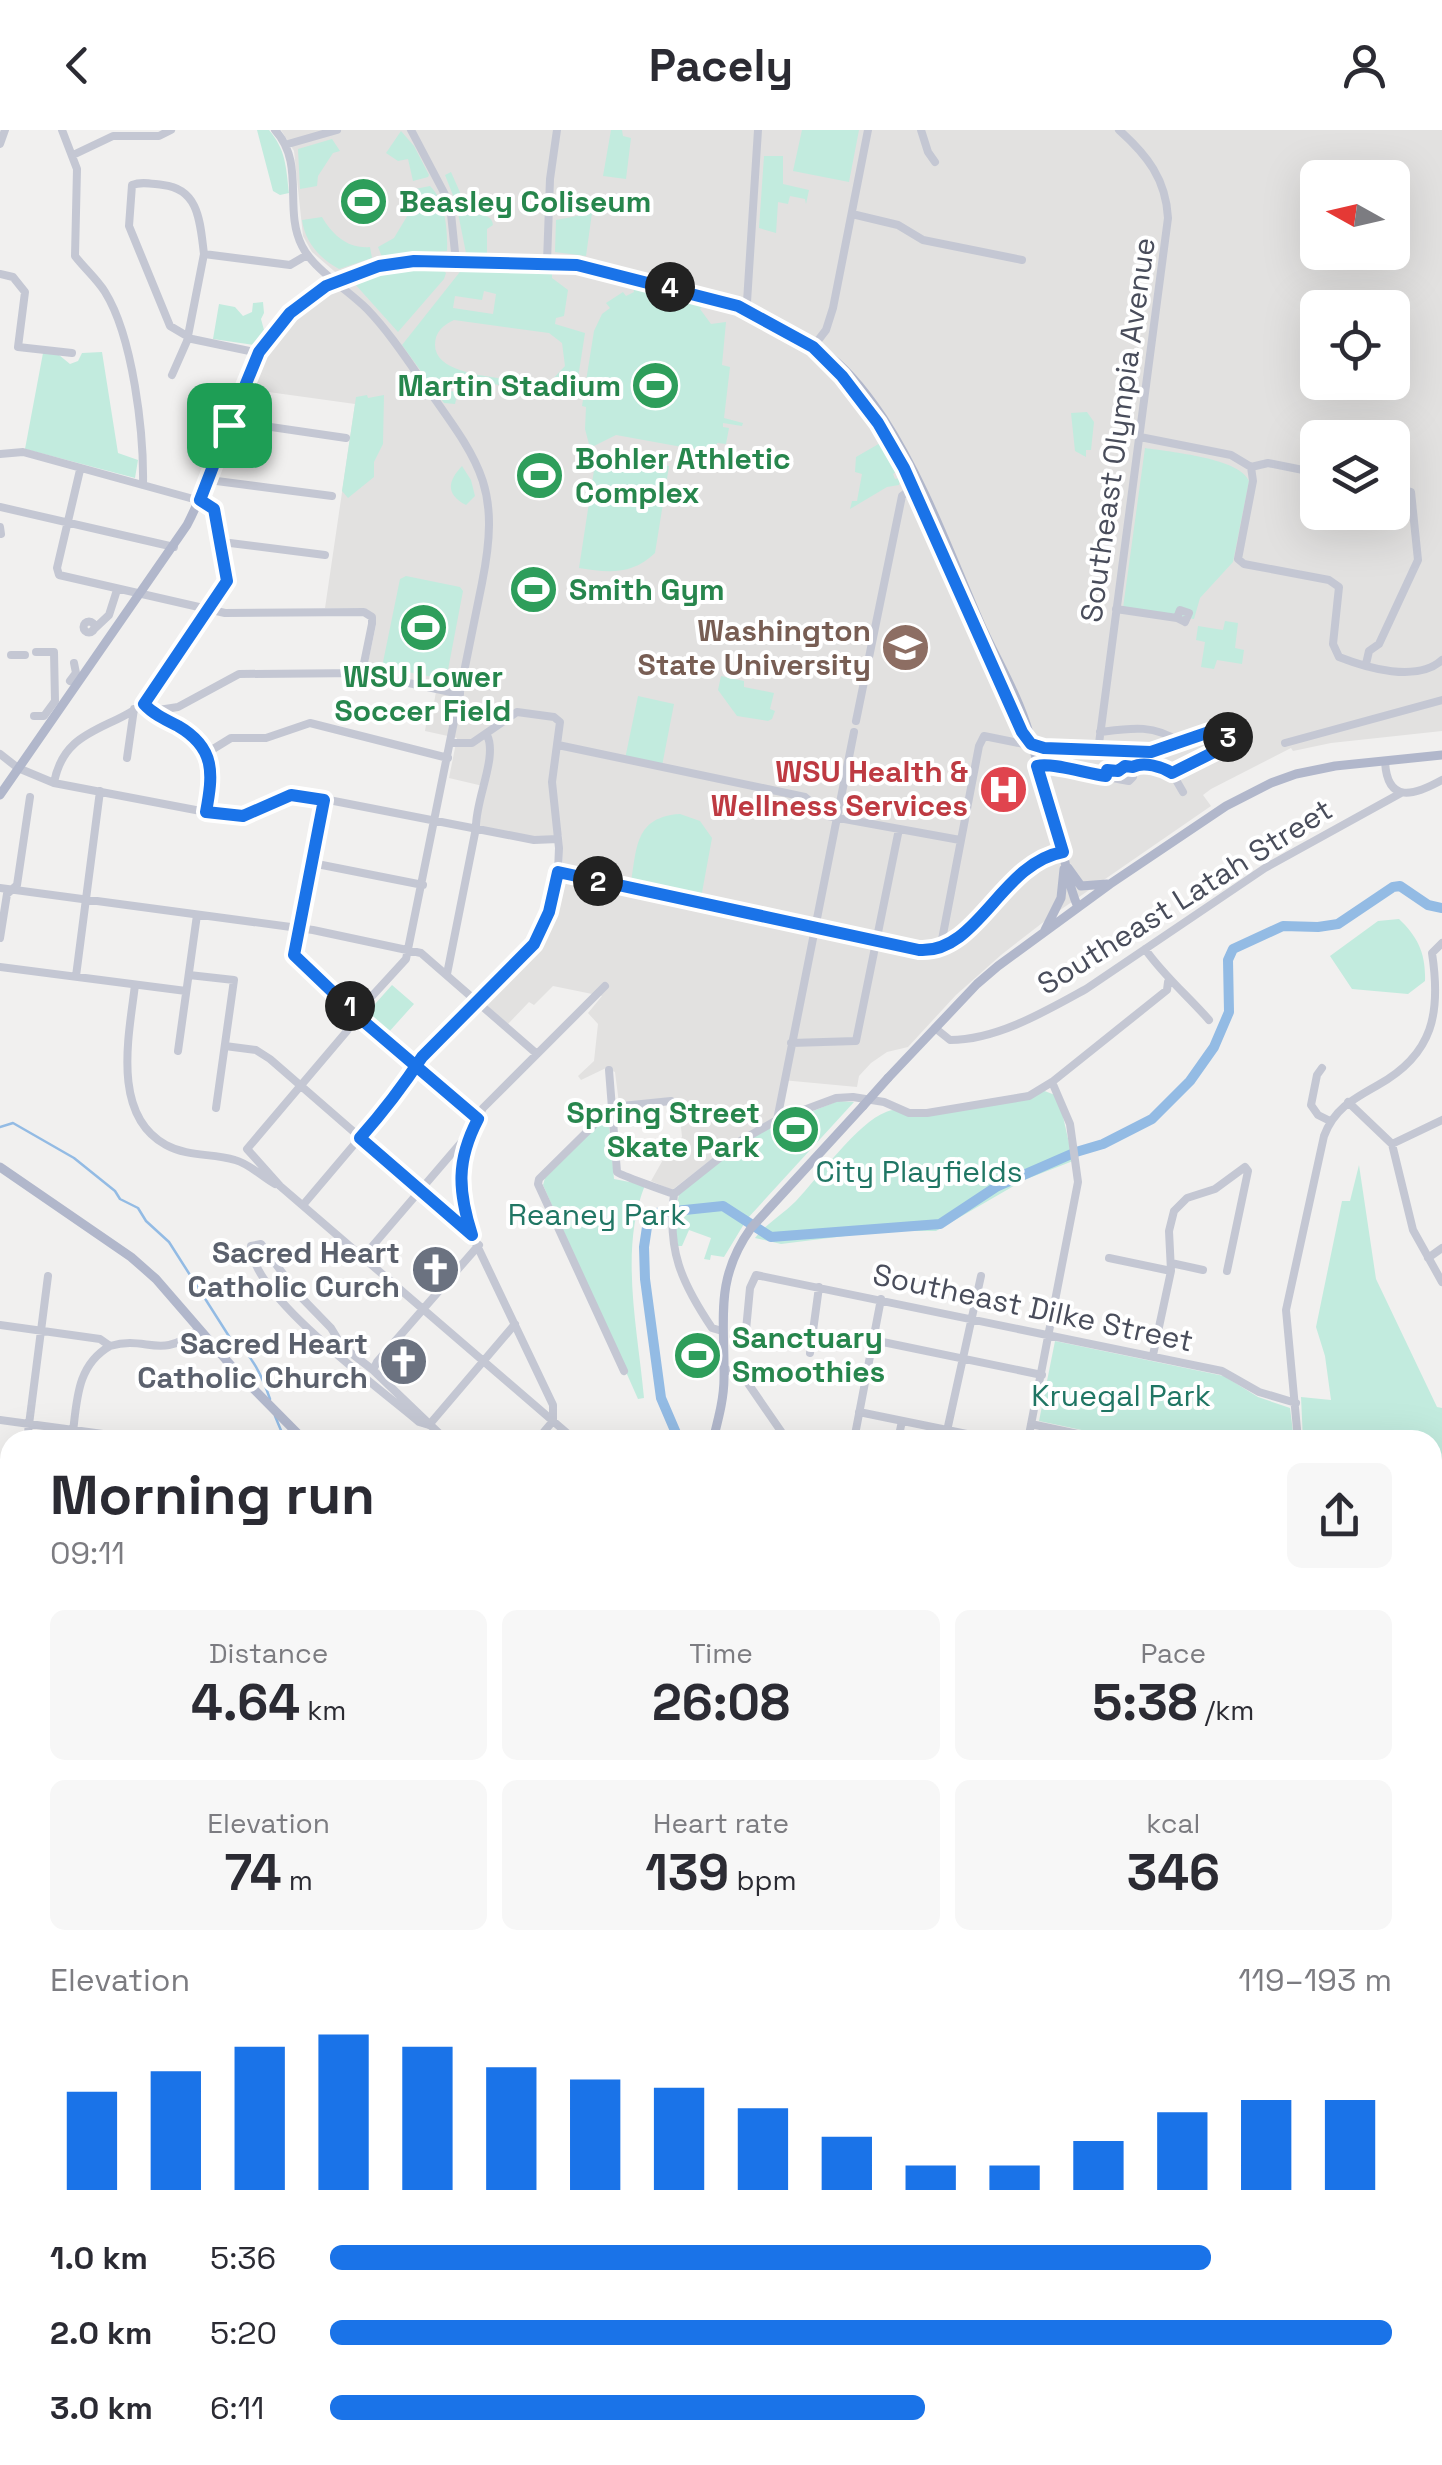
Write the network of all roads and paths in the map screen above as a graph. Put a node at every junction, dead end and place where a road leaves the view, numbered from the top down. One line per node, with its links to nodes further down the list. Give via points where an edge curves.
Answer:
1 (4, 130): 14 (street)
2 (62, 130): 16 (street)
3 (104, 130): 13 (street)
4 (171, 130): 13 (street)
5 (276, 130): 15 (street)
6 (337, 130): 15 (street)
7 (412, 130): 22 (street, via 450,204)
8 (558, 130): 23 (street)
9 (758, 130): 26 (street)
10 (868, 130): 18 (street)
11 (921, 130): 17 (street)
12 (1119, 130): 33 (street, Southeast Olympia Avenue, via 1154,166 1168,207)
13 (99, 143): 16 (street)
14 (0, 144)
15 (288, 144): 20 (street, via 296,226)
16 (73, 155): 40 (street, via 75,256 116,313 142,423)
17 (935, 162)
18 (852, 214): 21 (street, via 889,222 923,240); 28 (street, via 830,321)
19 (204, 254): 20 (street, via 290,266); 27 (street); 27 (street, via 198,209 184,192 132,186 129,226 166,319)
20 (307, 254): 25 (street)
21 (1022, 260)
22 (456, 262): 23 (main road); 25 (main road, via 387,264)
23 (546, 262): 26 (main road, via 608,271)
24 (0, 274): 30 (street, via 25,292 18,346)
25 (336, 280): 29 (main road, via 290,313); 65 (street, via 399,348 469,447 486,485 491,536)
26 (750, 311): 28 (main road)
27 (188, 338): 29 (street); 31 (street)
28 (813, 347): 41 (main road, via 864,402); 77 (main road, via 869,398 908,460)
29 (259, 352): 32 (main road)
30 (72, 353)
31 (172, 375)
32 (230, 421): 34 (street); 39 (main road)
33 (1140, 437): 36 (street, via 1222,453); 52 (street, Southeast Olympia Avenue)
34 (346, 438)
35 (0, 454): 38 (street, via 15,450)
36 (1251, 467): 37 (street, via 1268,462); 61 (street, via 1238,559 1336,584 1334,651)
37 (1300, 468)
38 (80, 470): 40 (street); 46 (street)
39 (209, 480): 43 (street); 44 (main road)
40 (143, 485): 44 (street)
41 (913, 488): 70 (street, via 902,496); 77 (main road)
42 (1410, 492): 61 (street, via 1418,560)
43 (332, 496)
44 (200, 500): 47 (street, via 214,509); 48 (main road)
45 (0, 506): 46 (street)
46 (68, 522): 48 (street); 50 (street, via 58,573)
47 (222, 542): 49 (street); 53 (street, via 227,581)
48 (174, 547): 51 (main road)
49 (325, 555)
50 (117, 590): 51 (street); 55 (street, via 108,616)
51 (142, 593): 53 (street); 64 (main road)
52 (1116, 608): 54 (street); 72 (street, Southeast Olympia Avenue)
53 (210, 611): 62 (street, via 364,612 372,624); 67 (street)
54 (1177, 618)
55 (92, 631)
56 (36, 652): 63 (street, via 54,652)
57 (25, 655): 58 (street)
58 (11, 656)
59 (1442, 660): 61 (street, via 1414,673)
60 (74, 663): 64 (street)
61 (1366, 664)
62 (362, 673): 65 (street); 67 (street, via 240,674 178,707)
63 (54, 682): 64 (street); 69 (street, via 55,702 44,716)
64 (73, 684): 90 (main road)
65 (460, 694): 75 (street)
66 (1442, 700): 78 (street)
67 (148, 707): 68 (street); 83 (street, via 190,733)
68 (134, 710): 85 (street); 94 (street, via 70,746)
69 (34, 716)
70 (856, 721)
71 (854, 732): 102 (street)
72 (1100, 732): 74 (street, via 1148,727); 81 (street, Southeast Olympia Avenue)
73 (486, 734): 75 (street, via 462,745); 79 (street, via 517,712 554,717 560,722); 104 (street, via 491,751)
74 (1170, 735): 76 (street); 80 (street)
75 (450, 742): 86 (street)
76 (1180, 742): 80 (street); 91 (street, via 1218,729 1228,738 1224,747)
77 (1031, 744): 81 (street); 88 (main road); 107 (street, via 984,736)
78 (1285, 744)
79 (558, 745): 102 (street, via 805,797); 106 (street, via 552,794)
80 (1169, 746): 81 (street)
81 (1098, 751)
82 (0, 754): 90 (street)
83 (206, 754): 86 (street, via 227,740 266,738 310,723); 101 (street, via 212,771)
84 (1442, 755): 87 (main road)
85 (127, 758)
86 (448, 758): 103 (street)
87 (1386, 761): 97 (street, via 1389,782); 111 (main road, via 1271,782)
88 (1037, 766): 92 (street); 108 (main road)
89 (1133, 767): 91 (street); 92 (street, via 1107,770); 92 (street, via 1129,782)
90 (18, 768): 94 (street); 98 (main road)
91 (1172, 773): 96 (street)
92 (1106, 776)
93 (1442, 780): 97 (street, Southeast Latah Street, via 1413,794)
94 (54, 784): 95 (street)
95 (100, 790): 101 (street); 115 (street)
96 (1183, 792)
97 (1401, 792): 124 (street, Southeast Latah Street, via 1265,868)
98 (0, 795)
99 (30, 797): 114 (street)
100 (324, 800): 101 (street, via 291,795 243,816); 103 (street); 109 (street)
101 (206, 812)
102 (836, 818): 105 (street); 119 (street)
103 (435, 821): 104 (street); 112 (street)
104 (476, 828): 106 (street); 128 (street)
105 (898, 829): 107 (street); 122 (street)
106 (558, 839): 110 (street)
107 (960, 840): 126 (street)
108 (1064, 857): 111 (main road, via 1080,886); 116 (main road); 120 (main road, via 1062,898); 126 (street, via 1030,864)
109 (312, 862): 112 (street); 118 (street)
110 (558, 872): 119 (street); 136 (street, via 538,938)
111 (1110, 884): 116 (main road)
112 (423, 885): 125 (street)
113 (0, 888): 114 (street)
114 (11, 890): 115 (street); 121 (street)
115 (86, 900): 117 (street); 130 (street)
116 (1078, 907): 120 (main road)
117 (197, 915): 118 (street); 129 (street)
118 (300, 928): 125 (street); 137 (street, via 296,960)
119 (814, 928): 122 (street); 140 (street)
120 (1042, 934): 139 (main road)
121 (0, 938)
122 (877, 941): 126 (street); 140 (street, via 856,1040)
123 (1442, 943): 131 (street, via 1432,953)
124 (1144, 949): 132 (street); 139 (street, Southeast Latah Street, via 1032,1018 956,1040)
125 (409, 950): 128 (street); 137 (street)
126 (940, 950)
127 (0, 966): 130 (street)
128 (447, 974): 136 (street)
129 (188, 975): 135 (street); 141 (street, via 234,980)
130 (76, 976): 133 (street)
131 (1440, 980): 150 (street, via 1434,1018 1417,1052 1392,1077)
132 (1168, 982): 138 (street); 147 (street, via 1168,990)
133 (135, 985): 135 (street); 163 (street, via 127,1066 144,1122 166,1145 239,1160)
134 (605, 986): 143 (street)
135 (186, 992): 142 (street)
136 (478, 1001): 143 (street); 144 (street)
137 (358, 1013): 144 (street); 148 (street)
138 (1209, 1020)
139 (935, 1028): 188 (main road, bridge, via 744,1238 725,1283)
140 (792, 1042): 154 (street)
141 (225, 1046): 148 (street, via 261,1052); 152 (street)
142 (178, 1050)
143 (537, 1054): 153 (street)
144 (416, 1066): 153 (street); 158 (street)
145 (1322, 1068): 156 (street, via 1310,1105)
146 (609, 1070): 151 (street)
147 (1052, 1082): 154 (street, via 1029,1096 927,1114 853,1097); 189 (street, via 1073,1138 1078,1182)
148 (300, 1084): 158 (street); 163 (street, via 248,1146)
149 (671, 1101): 151 (street)
150 (1348, 1102): 156 (street); 159 (street)
151 (612, 1107): 165 (street, via 617,1172); 198 (street, via 539,1179 539,1188)
152 (216, 1108)
153 (478, 1119): 157 (street)
154 (776, 1120): 165 (street)
155 (1442, 1120): 159 (street)
156 (1330, 1122): 202 (street, via 1286,1310)
157 (471, 1131): 160 (street); 161 (street)
158 (360, 1138): 164 (street); 166 (street)
159 (1392, 1144): 172 (street, via 1412,1230)
160 (450, 1156): 161 (street); 164 (street)
161 (463, 1161): 167 (street, via 461,1198)
162 (0, 1166): 186 (main road, via 131,1257)
163 (280, 1186): 166 (street)
164 (420, 1189): 167 (street); 170 (street)
165 (674, 1194): 188 (street, via 671,1239 685,1281 712,1328)
166 (303, 1205): 170 (street)
167 (472, 1235): 168 (street)
168 (478, 1245): 181 (street); 183 (street)
169 (1442, 1248): 172 (street)
170 (363, 1257): 181 (street)
171 (1108, 1258): 173 (street)
172 (1428, 1258): 178 (street)
173 (1171, 1267): 174 (street); 175 (street, via 1170,1220 1180,1203 1246,1167); 193 (street)
174 (1203, 1270)
175 (1228, 1271)
176 (48, 1276): 185 (street)
177 (982, 1276): 182 (street)
178 (1442, 1282)
179 (819, 1287): 180 (street, Southeast Dilke Street); 187 (street, Southeast Dilke Street, via 756,1275); 192 (street)
180 (881, 1299): 182 (street, Southeast Dilke Street); 190 (street)
181 (422, 1308): 195 (street); 197 (street)
182 (970, 1317): 189 (street, Southeast Dilke Street); 194 (street)
183 (516, 1324): 195 (street); 206 (street, via 553,1405)
184 (0, 1325): 185 (street)
185 (42, 1330): 191 (street); 207 (street)
186 (198, 1330): 191 (street, via 170,1347); 213 (main road)
187 (746, 1330)
188 (722, 1331): 196 (main road)
189 (1050, 1334): 193 (street, Southeast Dilke Street); 200 (street)
190 (873, 1340): 194 (street); 203 (street)
191 (110, 1346): 212 (street, via 84,1370)
192 (810, 1353)
193 (1153, 1355): 202 (street, Southeast Dilke Street, via 1222,1370 1259,1392)
194 (962, 1359): 200 (street); 222 (street)
195 (483, 1361): 206 (street); 209 (street)
196 (724, 1368): 199 (street); 201 (main road)
197 (374, 1370): 209 (street); 209 (street, via 342,1346 261,1244 250,1246 275,1293 338,1357)
198 (624, 1372)
199 (741, 1375): 201 (street); 218 (street)
200 (1042, 1375): 208 (street)
201 (723, 1392): 217 (main road)
202 (1296, 1403): 225 (street)
203 (859, 1412): 205 (street); 219 (street)
204 (0, 1420): 207 (street)
205 (902, 1420): 220 (street); 221 (street)
206 (553, 1421): 215 (street); 216 (street)
207 (29, 1424): 210 (street); 211 (street)
208 (1031, 1424): 223 (street); 224 (street)
209 (429, 1425): 214 (street)
210 (28, 1430)
211 (53, 1430)
212 (74, 1430)
213 (295, 1430)
214 (435, 1430)
215 (545, 1430)
216 (563, 1430)
217 (716, 1430)
218 (780, 1430)
219 (856, 1430)
220 (900, 1430)
221 (931, 1430)
222 (947, 1430)
223 (1030, 1430)
224 (1059, 1430)
225 (1297, 1430)
226 (0, 1612): 227 (street)
227 (0, 1620)
228 (1026, 2465): 229 (street)
229 (1038, 2465)

